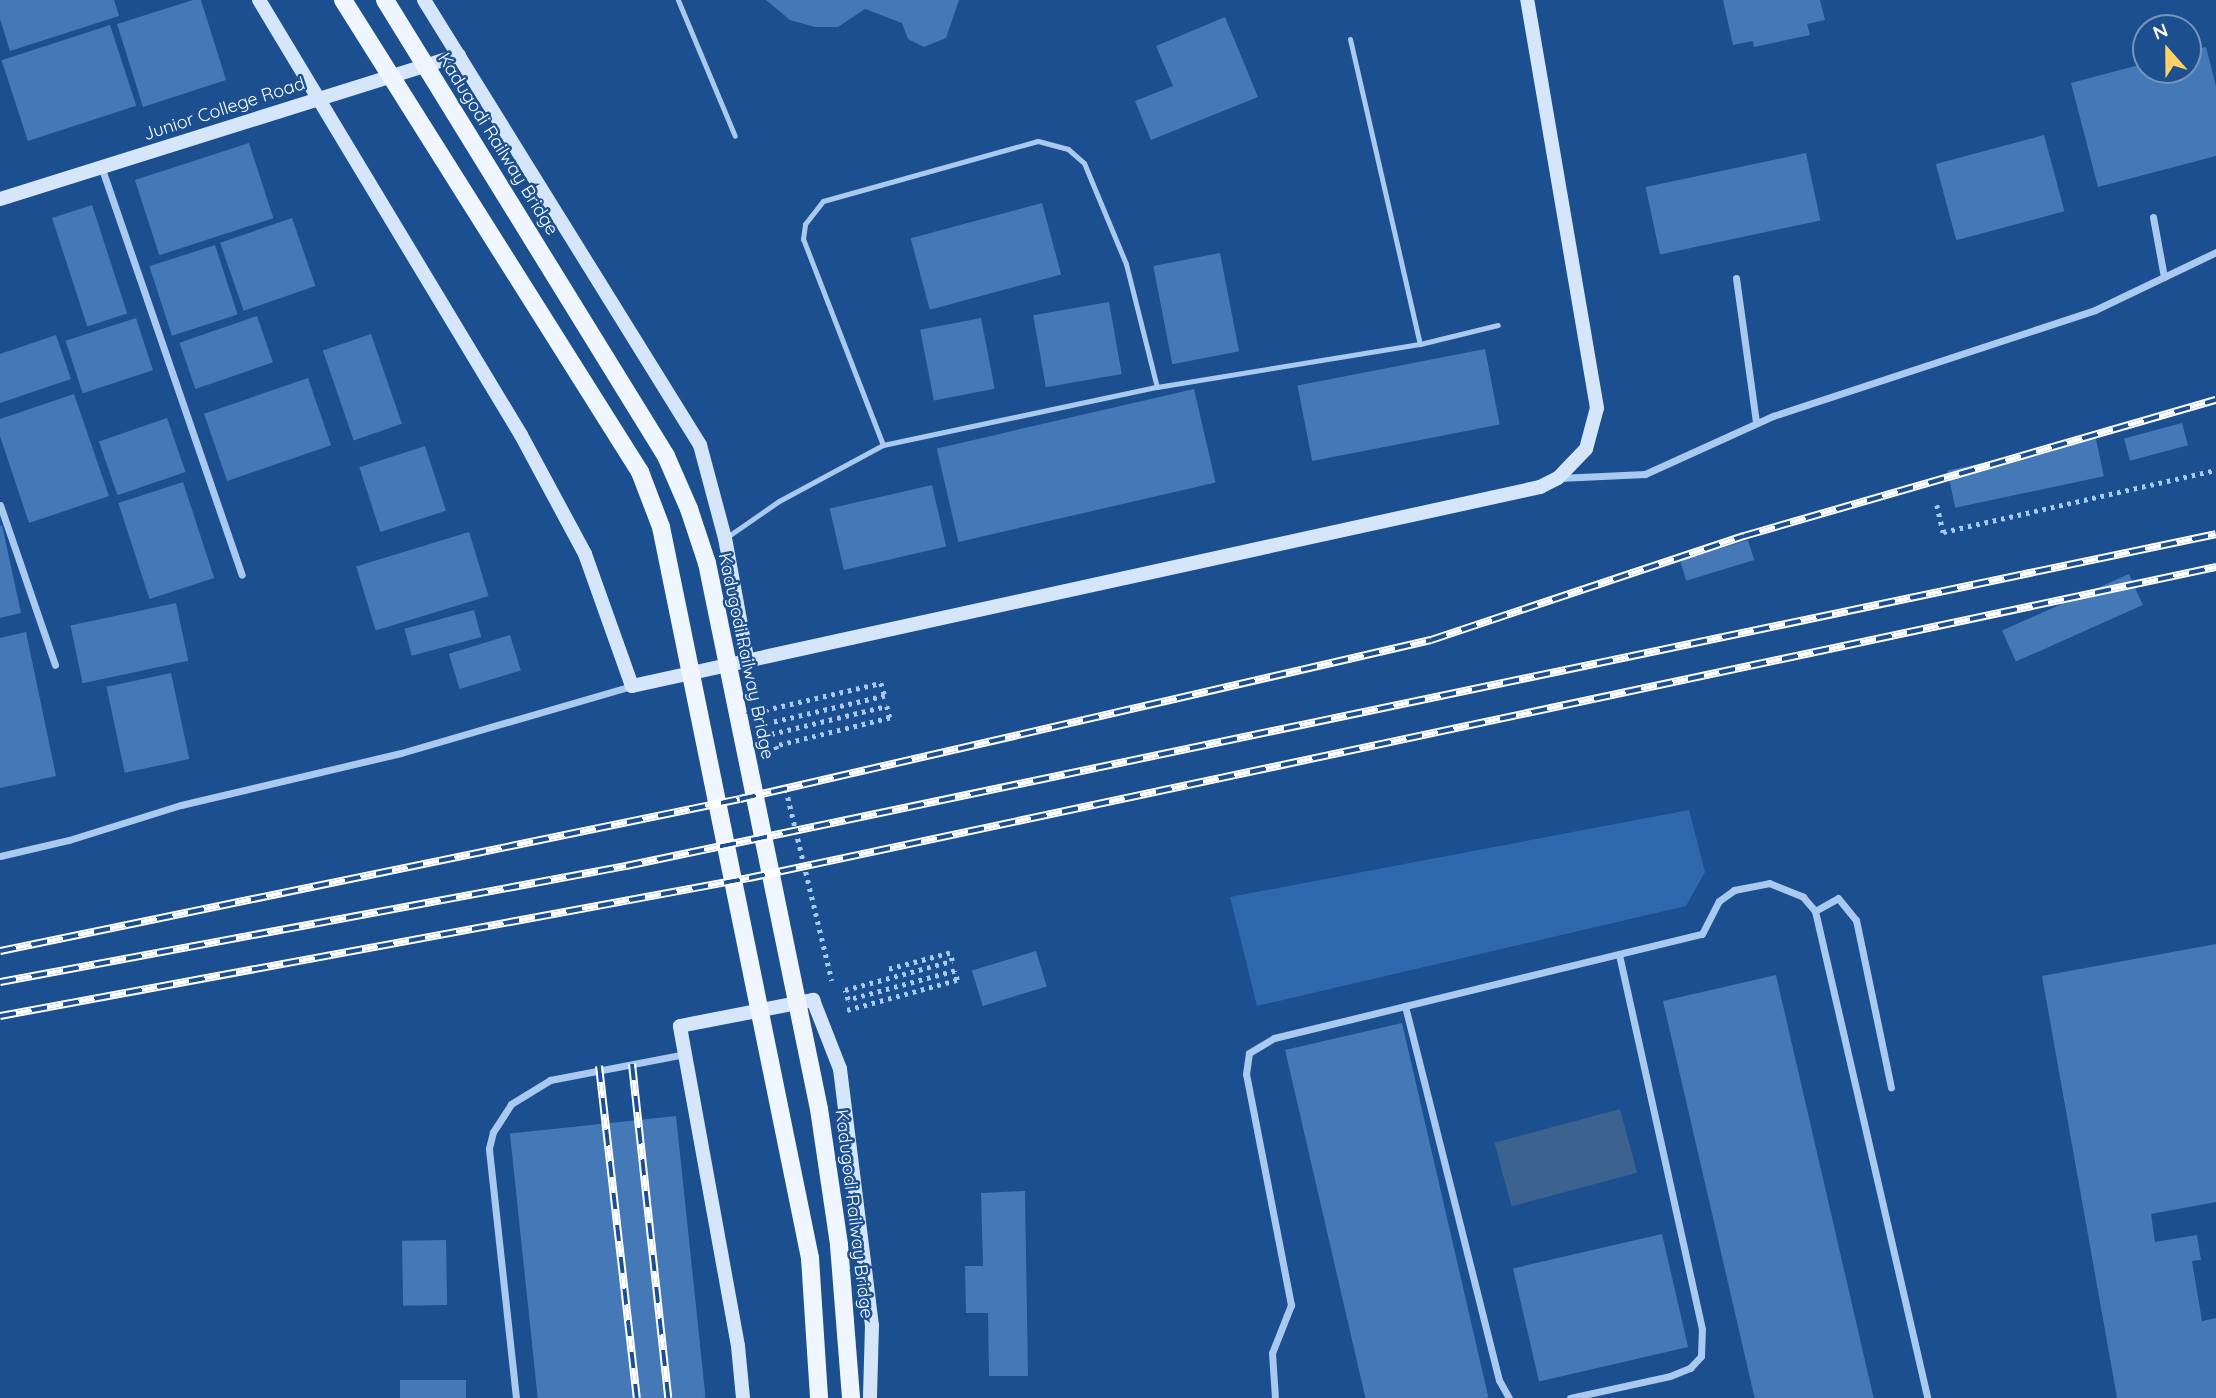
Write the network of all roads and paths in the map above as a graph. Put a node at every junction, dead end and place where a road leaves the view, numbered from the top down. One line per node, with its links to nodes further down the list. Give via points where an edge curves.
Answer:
1 (259, 0): 9 (street)
2 (343, 0): 46 (main road, via 640,472 661,527 810,1258)
3 (385, 0): 47 (main road, Kadugodi Railway Bridge, via 666,456 696,530 819,1109 839,1245)
4 (424, 0): 8 (street)
5 (678, 0): 10 (lane)
6 (1527, 0): 23 (street, via 1597,408 1586,449)
7 (1350, 39): 18 (lane)
8 (459, 55): 9 (street, Junior College Road); 26 (street, via 700,445)
9 (317, 99): 11 (street, Junior College Road); 30 (street, via 566,518 585,554)
10 (736, 136)
11 (102, 169): 12 (street, Junior College Road); 27 (street)
12 (0, 199)
13 (2153, 217): 15 (street)
14 (2216, 252): 15 (street)
15 (2164, 276): 20 (street, via 2095,310)
16 (1736, 278): 20 (street)
17 (1498, 325): 18 (lane)
18 (1420, 344): 19 (lane)
19 (1157, 387): 21 (lane); 21 (lane, via 1126,264 1084,163 1068,149 1038,141 823,201 805,223 803,239)
20 (1756, 423): 23 (street, via 1645,474)
21 (883, 445): 26 (lane, via 779,501)
22 (2216, 470): 25 (path, via 1943,532)
23 (1558, 478): 28 (street, via 1540,488)
24 (0, 505): 29 (street)
25 (1937, 505)
26 (725, 538): 28 (street)
27 (242, 575)
28 (748, 663): 30 (street)
29 (55, 665)
30 (632, 686): 34 (street, via 401,753 181,805)
31 (789, 705): 32 (path, via 881,683 885,695 765,724 768,735 887,706 890,718 776,746)
32 (779, 759)
33 (785, 785): 38 (path)
34 (0, 856)
35 (1815, 911): 36 (street, via 1787,888 1751,884 1719,901 1702,933); 42 (street, via 1838,898 1856,919); 51 (street)
36 (1619, 954): 39 (street); 50 (street, via 1702,1329 1700,1356 1690,1368 1670,1376)
37 (886, 970): 40 (path, via 950,953 952,961 845,990 848,1000 955,971 957,980)
38 (834, 991)
39 (1405, 1006): 43 (street, via 1274,1038 1249,1054 1246,1074 1291,1305 1272,1353); 49 (street, via 1499,1380)
40 (839, 1012)
41 (685, 1054): 44 (street, via 551,1080 511,1104 493,1132 489,1148); 45 (street, via 738,1346); 48 (street, via 680,1026 813,1000 840,1069 872,1325)
42 (1891, 1087)
43 (1273, 1397)
44 (516, 1398)
45 (743, 1398)
46 (819, 1398)
47 (851, 1398)
48 (870, 1398)
49 (1509, 1398)
50 (1570, 1398)
51 (1927, 1398)

